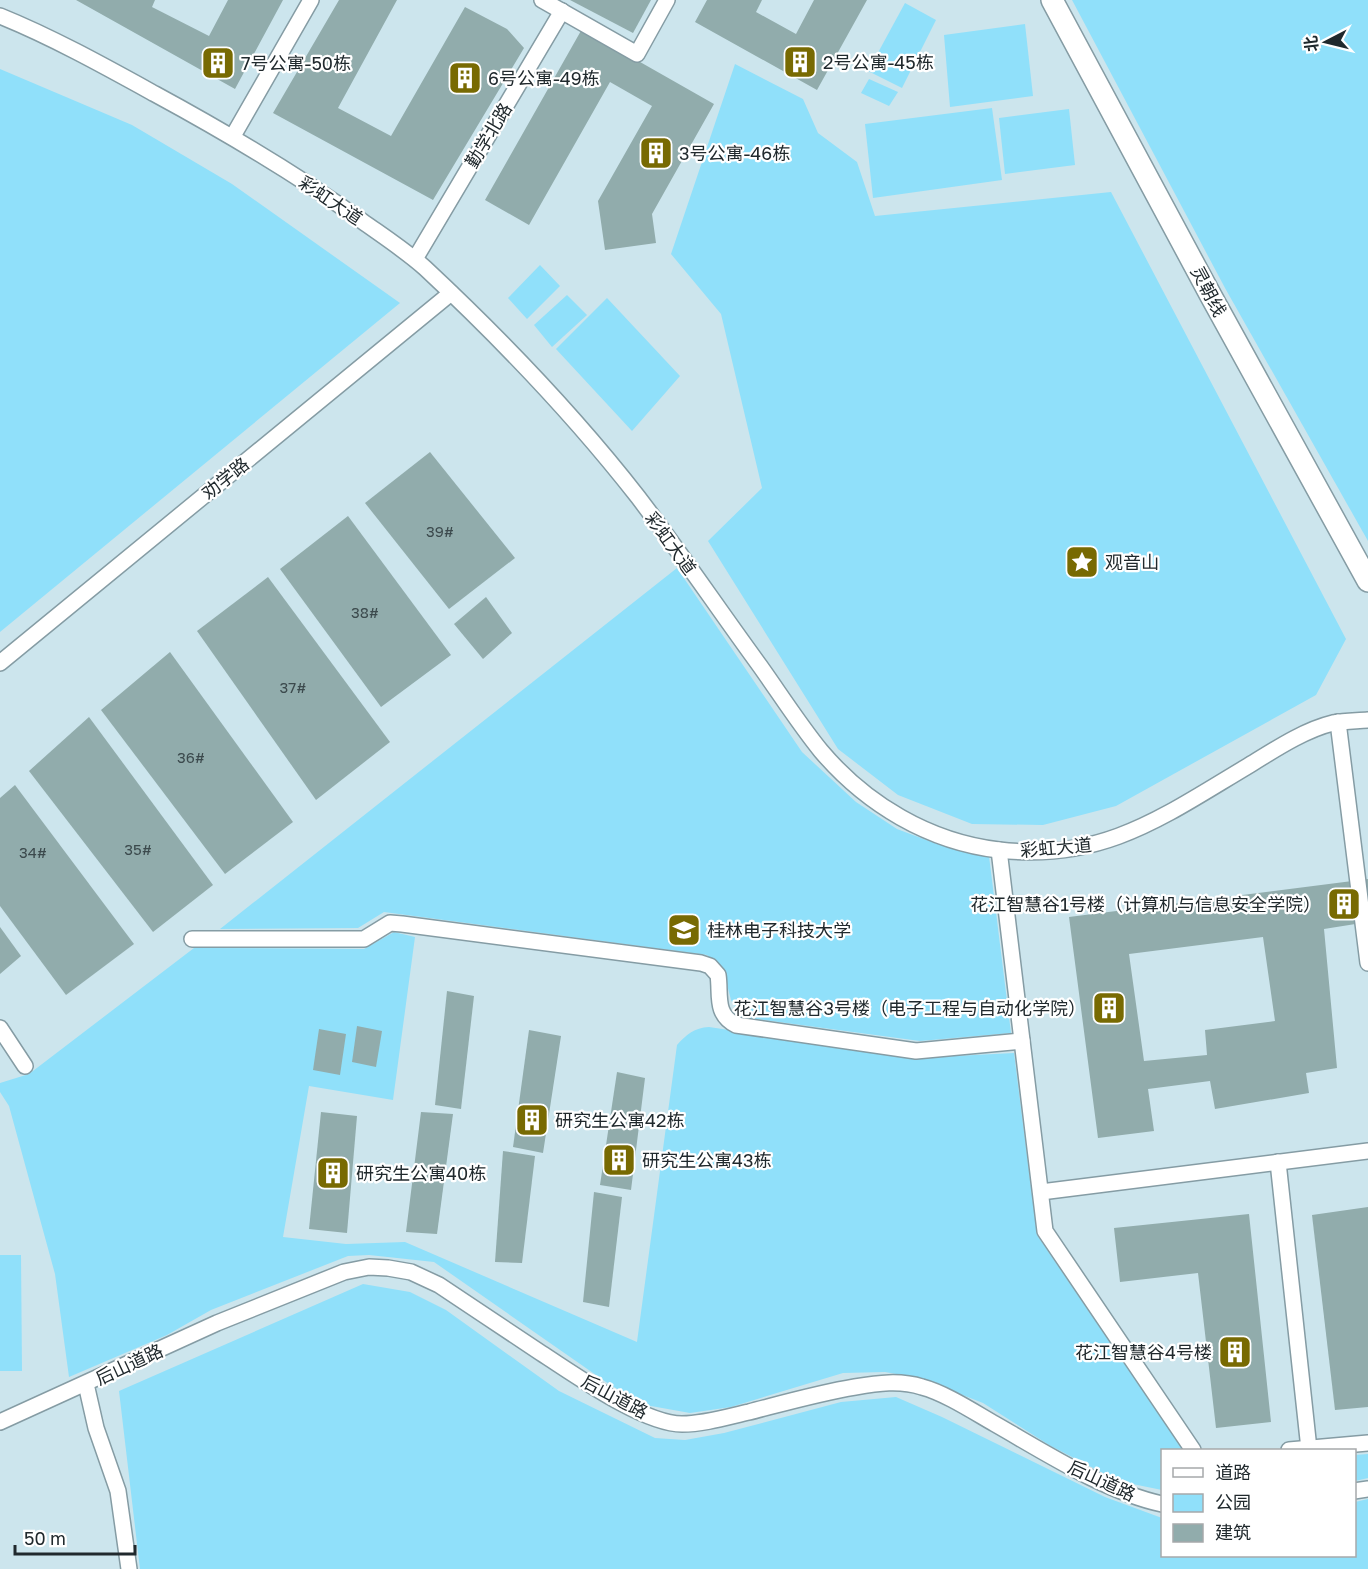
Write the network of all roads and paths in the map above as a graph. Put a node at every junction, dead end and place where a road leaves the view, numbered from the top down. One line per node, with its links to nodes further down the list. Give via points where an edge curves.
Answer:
1 (311, 0): 7 (street)
2 (542, 0): 5 (street)
3 (667, 0): 5 (street, via 637,54)
4 (1052, 0): 10 (main road, 灵朝线)
5 (562, 11): 8 (street, 勤学北路)
6 (0, 16): 7 (street, 彩虹大道)
7 (232, 136): 8 (street, 彩虹大道, via 327,195)
8 (415, 259): 9 (street, 彩虹大道)
9 (451, 293): 11 (street, 劝学路); 14 (street, 彩虹大道, via 576,422 637,496 839,770 863,792 912,824 957,841)
10 (1368, 581)
11 (0, 663)
12 (1368, 720): 13 (street, 彩虹大道)
13 (1338, 722): 14 (street, 彩虹大道, via 1318,728 1123,836 1056,851); 16 (street)
14 (999, 850): 18 (street)
15 (192, 939): 18 (street, via 364,939 390,923 402,924 701,963 718,975 721,1010 736,1025 916,1051)
16 (1368, 963)
17 (0, 1028): 19 (street)
18 (1022, 1041): 22 (street)
19 (25, 1066)
20 (1368, 1151): 21 (street)
21 (1278, 1162): 22 (street); 27 (street)
22 (1041, 1192): 26 (street, via 1047,1236)
23 (86, 1384): 24 (street, 后山道路); 28 (street, 后山道路, via 217,1323 344,1272 388,1268 411,1272 439,1285 605,1394 670,1422 690,1424 839,1389 906,1383 924,1387 975,1412 1118,1490); 29 (street, via 96,1428 118,1491)
24 (0, 1422)
25 (1368, 1443): 27 (street)
26 (1193, 1449)
27 (1309, 1449)
28 (1161, 1504)
29 (129, 1569)

